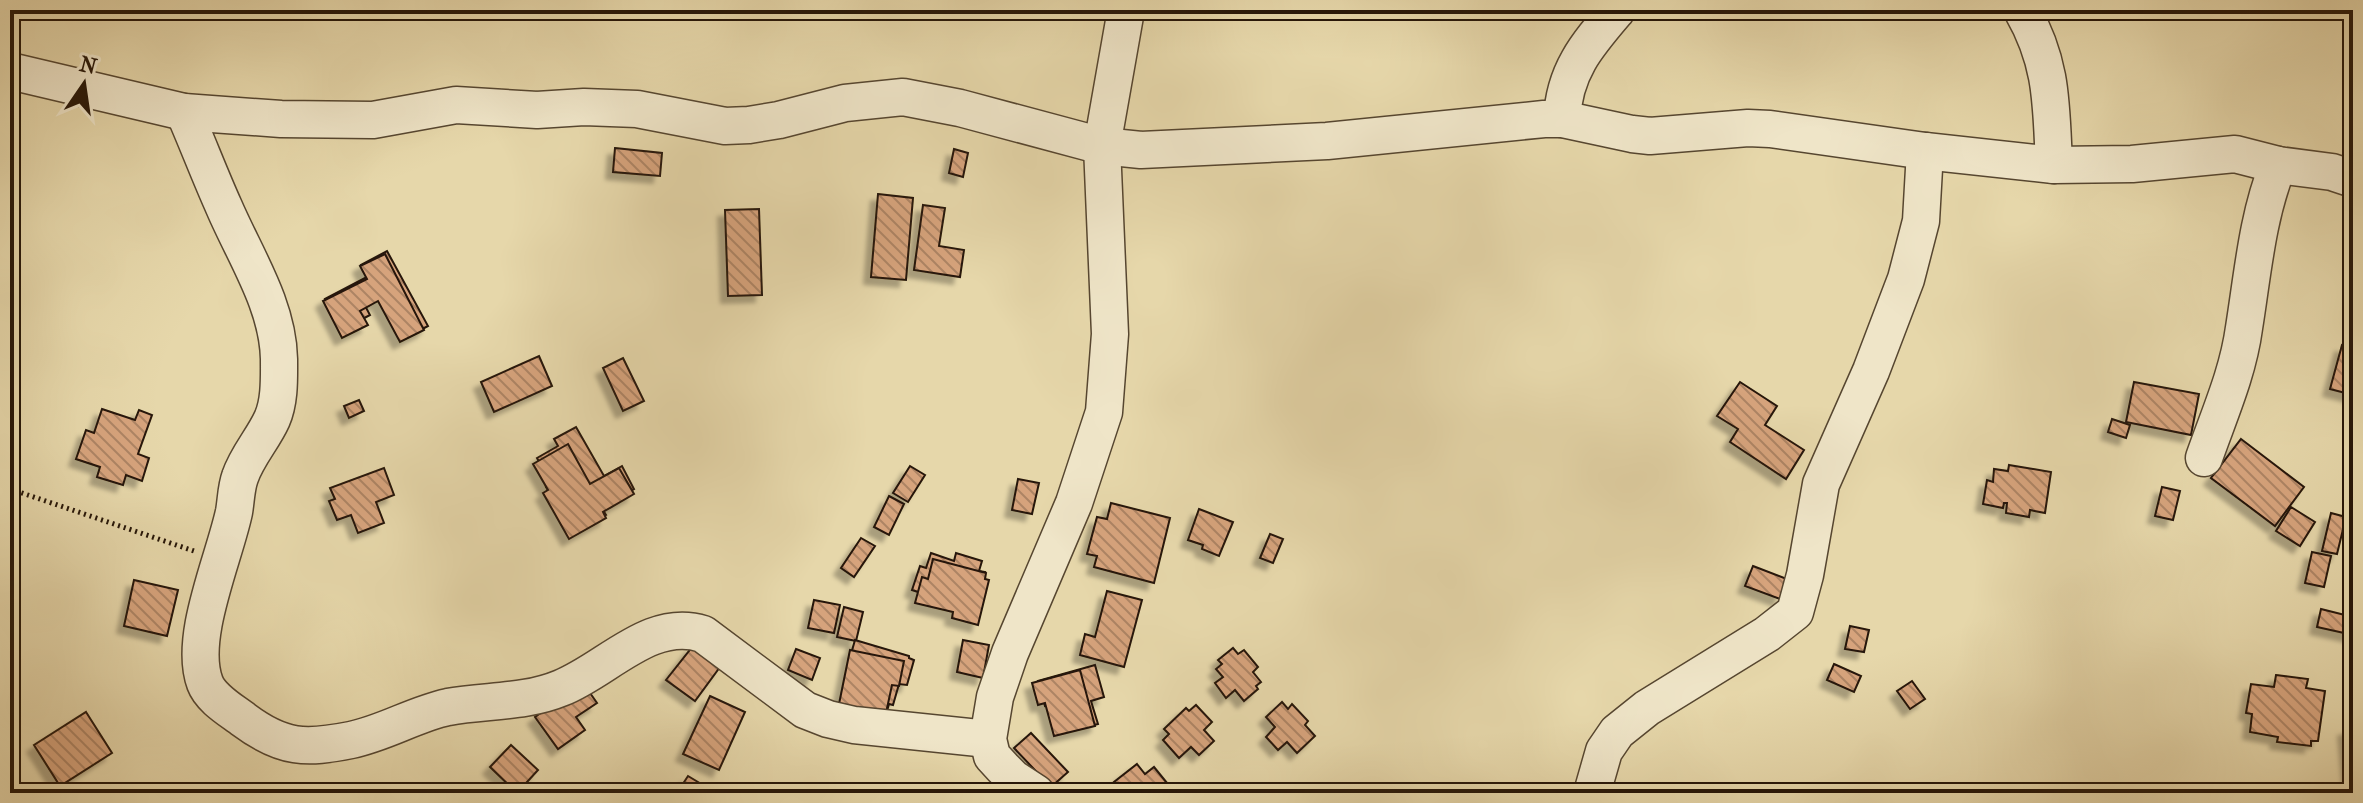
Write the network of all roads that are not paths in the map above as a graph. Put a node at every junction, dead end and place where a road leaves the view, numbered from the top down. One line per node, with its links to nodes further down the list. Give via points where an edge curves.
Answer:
1 (1126, 10): 7 (street)
2 (1617, 10): 6 (street, via 1577,60 1564,90)
3 (2022, 10): 9 (street, via 2050,83)
4 (10, 71): 5 (street)
5 (184, 112): 7 (street, via 373,120 456,105 584,107 637,109 725,126 903,97); 13 (street, via 255,271 278,339 274,415 239,478 200,638 205,684 214,697 255,728 289,744 313,748 368,736 448,707 511,701 561,688 640,642 687,628 703,634 805,710 828,719)
6 (1562, 119): 7 (street, via 1327,141 1141,150); 8 (street, via 1632,134 1770,129)
7 (1102, 146): 13 (street, via 1110,334 1104,412 1074,503 1010,653)
8 (1925, 151): 9 (street); 15 (street, via 1921,221 1906,279 1878,357 1821,484 1795,612 1617,732 1604,751)
9 (2054, 165): 10 (street, via 2235,154)
10 (2278, 165): 11 (street); 12 (street, via 2258,230 2235,370)
11 (2353, 179)
12 (2204, 458)
13 (988, 739): 14 (street, via 992,756)
14 (1036, 793)
15 (1592, 793)

